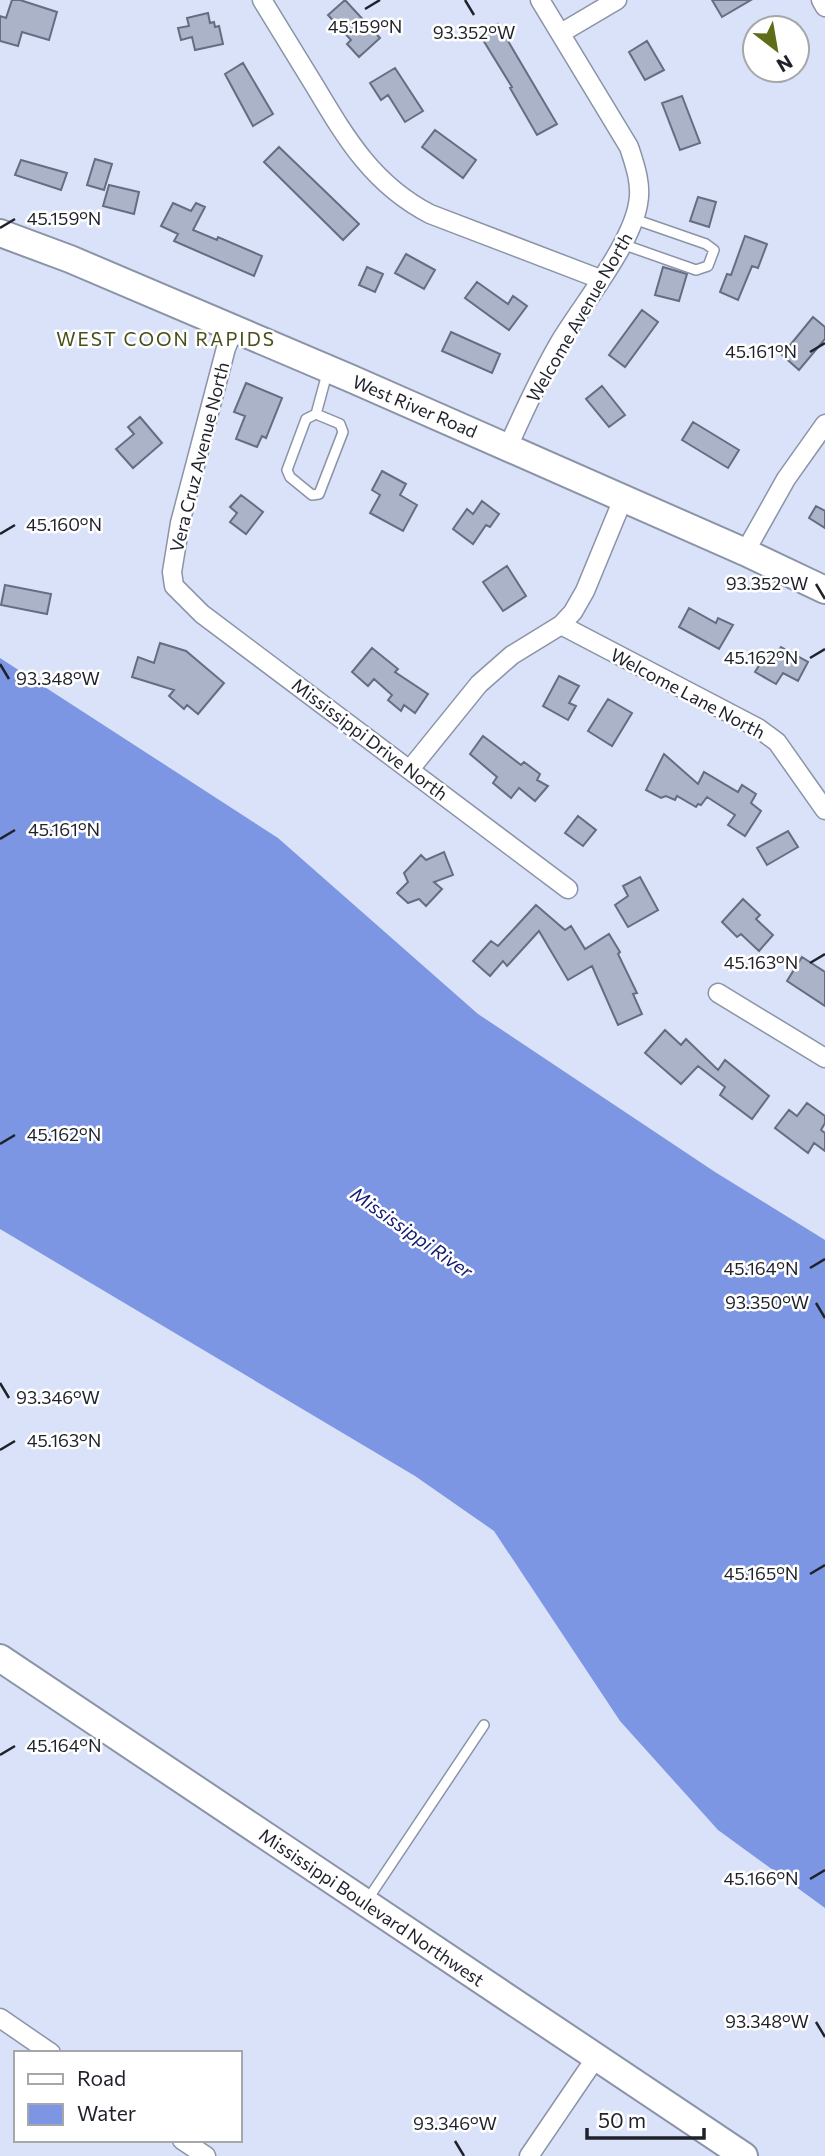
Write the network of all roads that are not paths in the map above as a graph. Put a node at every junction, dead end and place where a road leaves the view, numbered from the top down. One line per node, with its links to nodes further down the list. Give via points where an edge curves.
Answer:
1 (262, 0): 10 (street, via 348,141 370,169 407,202)
2 (540, 0): 6 (street, Welcome Avenue North)
3 (617, 0): 6 (street)
4 (821, 0): 5 (street)
5 (825, 6)
6 (561, 33): 7 (street, Welcome Avenue North, via 629,147 639,190)
7 (634, 219): 9 (street, Welcome Avenue North); 9 (lane, via 706,244 714,250 708,266 696,270)
8 (0, 233): 11 (main road, West River Road)
9 (621, 244): 10 (street, Welcome Avenue North)
10 (600, 279): 15 (street, Welcome Avenue North, via 560,342)
11 (234, 329): 12 (main road, West River Road); 18 (street, Vera Cruz Avenue North, via 180,523)
12 (328, 369): 13 (lane); 15 (main road, West River Road)
13 (316, 414): 13 (lane, via 306,419 287,470 312,495 319,494 343,432 340,424)
14 (825, 424): 17 (street, via 786,479)
15 (508, 447): 16 (main road, West River Road)
16 (622, 499): 17 (main road, West River Road); 20 (street, via 585,591)
17 (745, 552): 19 (main road, West River Road)
18 (174, 586): 21 (street, Mississippi Drive North, via 202,614)
19 (825, 590)
20 (561, 625): 21 (street, via 512,655 479,684); 22 (street, Welcome Lane North, via 758,727 777,742)
21 (411, 768): 23 (street, Mississippi Drive North)
22 (825, 810)
23 (568, 889)
24 (718, 993): 25 (street)
25 (825, 1058)
26 (0, 1658): 28 (main road, Mississippi Boulevard Northwest)
27 (484, 1725): 28 (lane)
28 (365, 1904): 31 (main road, Mississippi Boulevard Northwest)
29 (0, 2018): 30 (street)
30 (48, 2051)
31 (597, 2056): 34 (street); 35 (main road, Mississippi Boulevard Northwest)
32 (185, 2142): 33 (street)
33 (206, 2156)
34 (529, 2156)
35 (744, 2156)

